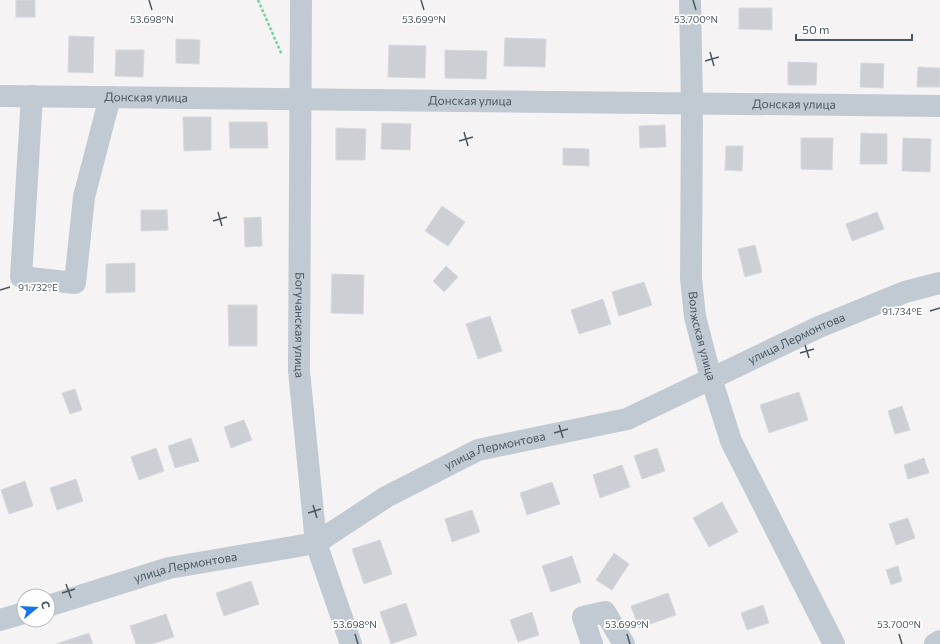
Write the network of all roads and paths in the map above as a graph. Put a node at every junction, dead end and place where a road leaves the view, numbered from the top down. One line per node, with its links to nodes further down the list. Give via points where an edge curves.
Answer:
1 (258, 0): 4 (path)
2 (301, 0): 8 (street, Богучанская улица)
3 (690, 0): 9 (street, Волжская улица)
4 (282, 56)
5 (0, 96): 6 (street, Донская улица)
6 (32, 96): 7 (street, Донская улица); 7 (street, via 21,277 75,283 84,197)
7 (110, 97): 8 (street, Донская улица)
8 (300, 98): 9 (street, Донская улица); 13 (street, Богучанская улица, via 299,371)
9 (692, 103): 10 (street, Донская улица); 12 (street, Волжская улица, via 691,278 695,317)
10 (940, 106)
11 (940, 283): 12 (street, улица Лермонтова, via 905,292 820,326)
12 (711, 378): 13 (street, улица Лермонтова, via 627,419 478,450 386,497); 21 (street, Волжская улица, via 731,441)
13 (316, 543): 14 (street, улица Лермонтова, via 169,568); 18 (street, Богучанская улица)
14 (56, 603)
15 (16, 615): 16 (street)
16 (0, 620)
17 (940, 641): 22 (street)
18 (351, 644)
19 (592, 644): 20 (street, via 583,617 605,612)
20 (624, 644)
21 (834, 644)
22 (935, 644)

